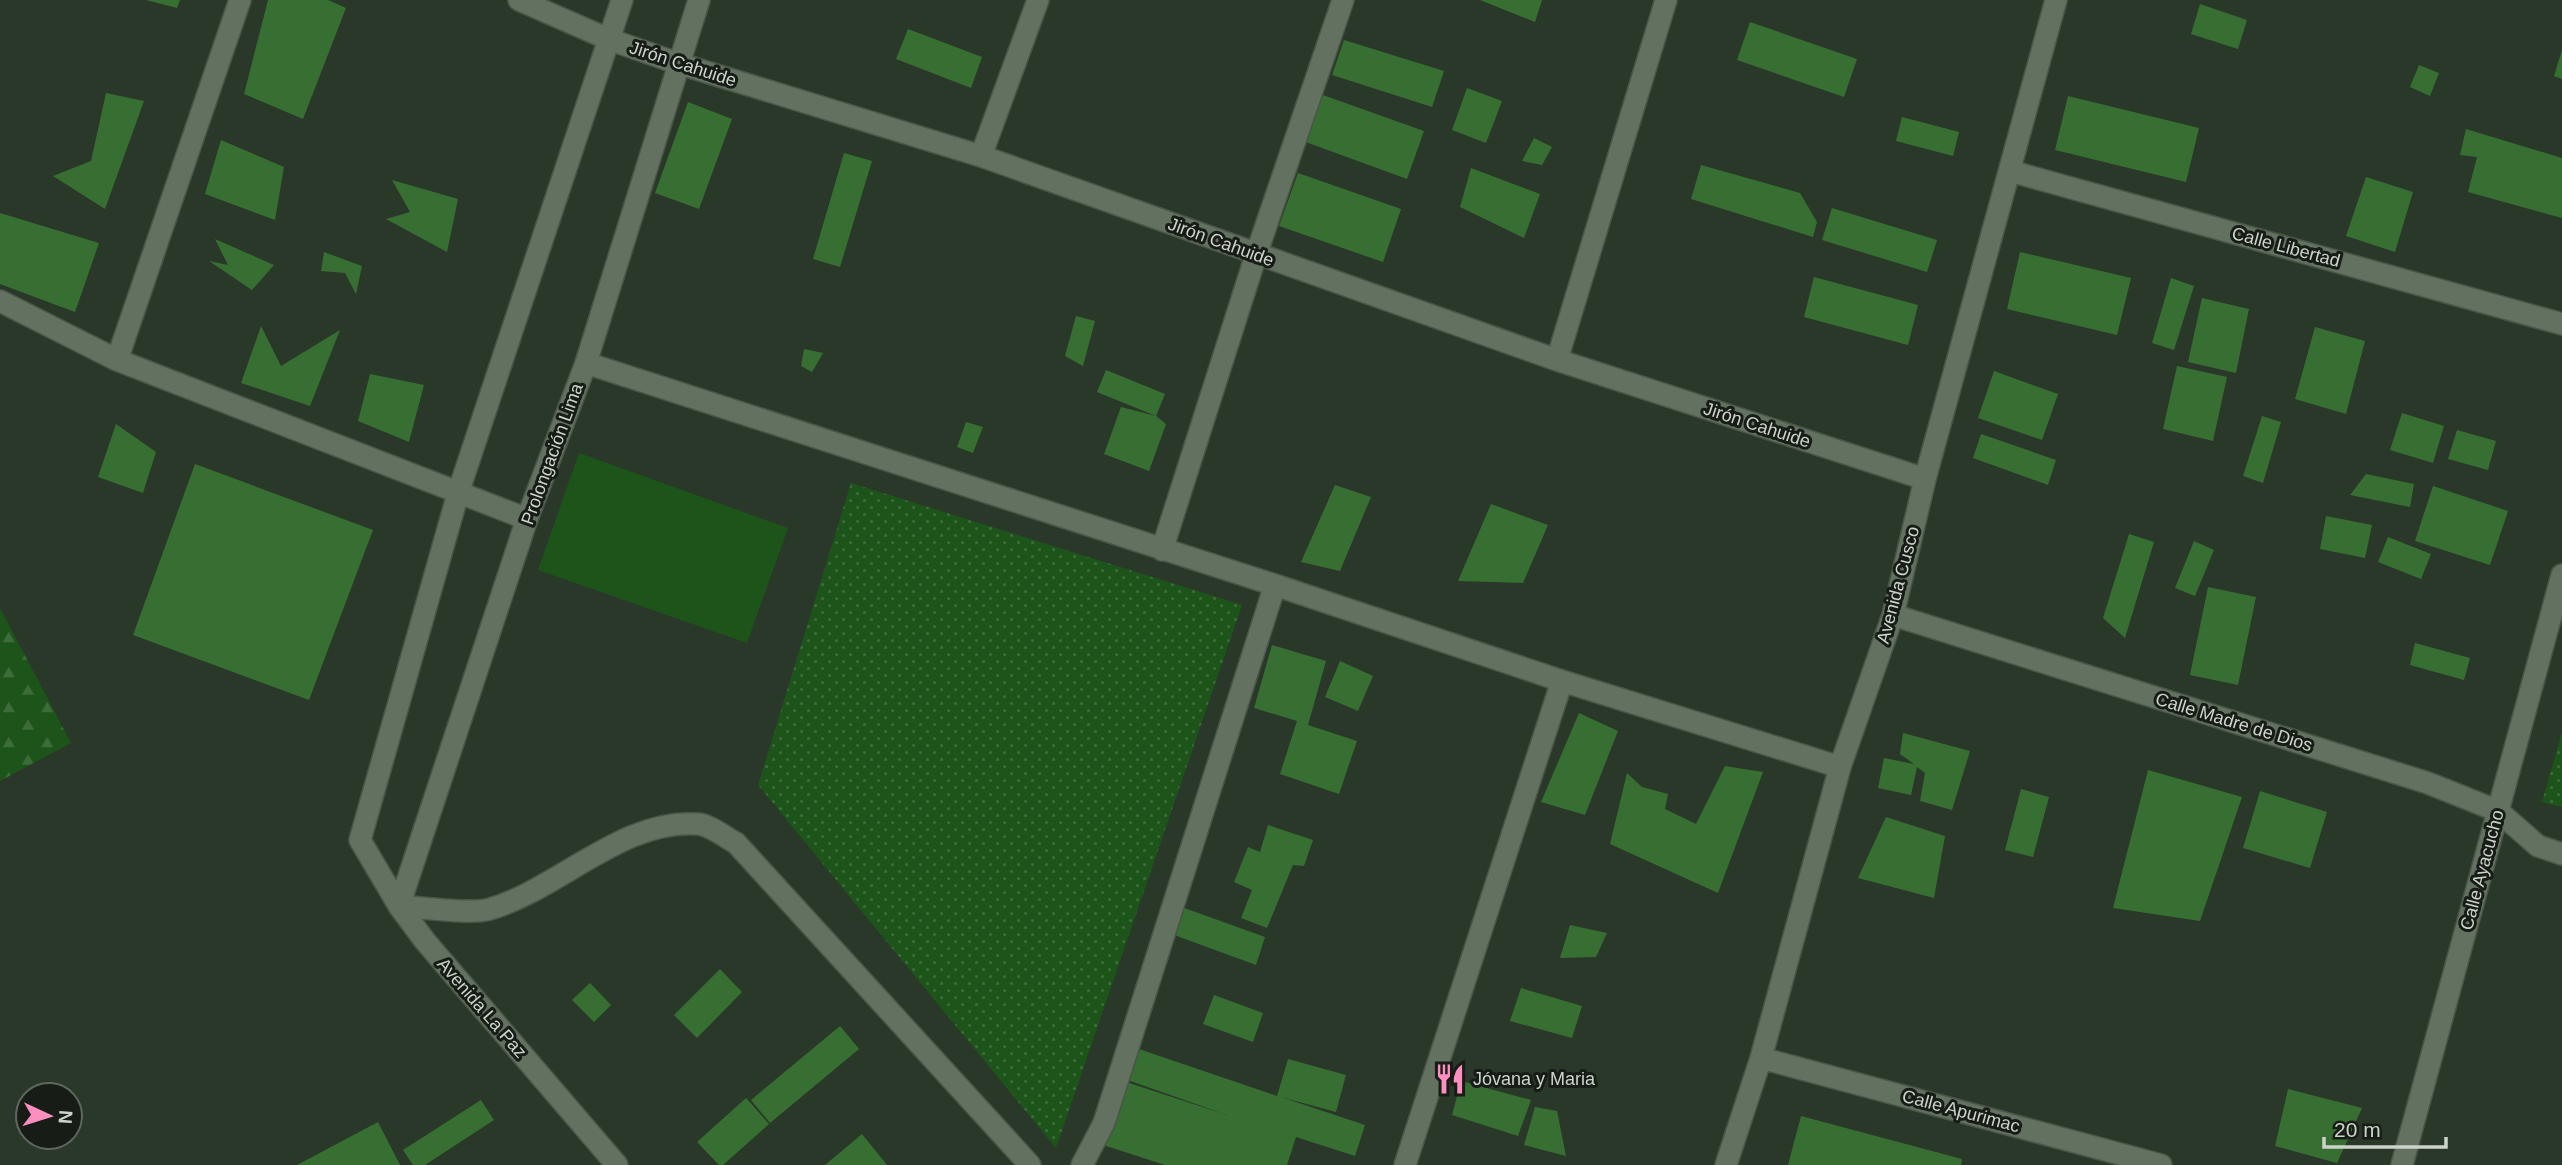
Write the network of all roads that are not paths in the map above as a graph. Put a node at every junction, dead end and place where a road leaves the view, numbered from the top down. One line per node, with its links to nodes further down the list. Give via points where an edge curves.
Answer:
1 (240, 0): 16 (street)
2 (519, 0): 9 (street, Jirón Cahuide)
3 (621, 0): 9 (street)
4 (699, 0): 10 (street, Prolongación Lima)
5 (1038, 0): 11 (street)
6 (1343, 0): 13 (street)
7 (1666, 0): 17 (street)
8 (2056, 0): 12 (street, Avenida Cusco)
9 (608, 39): 10 (street, Jirón Cahuide); 20 (street)
10 (677, 63): 11 (street, Jirón Cahuide); 18 (street, Prolongación Lima)
11 (981, 156): 13 (street, Jirón Cahuide)
12 (2010, 171): 15 (street, Calle Libertad); 19 (street, Avenida Cusco)
13 (1256, 255): 17 (street, Jirón Cahuide); 22 (street)
14 (0, 301): 16 (street)
15 (2562, 324)
16 (117, 360): 20 (street)
17 (1557, 360): 19 (street, Jirón Cahuide)
18 (586, 363): 21 (street, Prolongación Lima); 22 (street)
19 (1925, 479): 25 (street, Avenida Cusco)
20 (458, 490): 21 (street); 30 (street, Avenida La Paz, via 360,841)
21 (527, 519): 30 (street, Prolongación Lima)
22 (1162, 550): 24 (street)
23 (2562, 575): 28 (street, Calle Ayacucho)
24 (1275, 585): 26 (street); 34 (street, via 1104,1123)
25 (1893, 615): 27 (street, Avenida Cusco); 28 (street, Calle Madre de Dios, via 2428,783)
26 (1562, 681): 27 (street); 35 (street)
27 (1840, 767): 31 (street, Avenida Cusco)
28 (2498, 811): 29 (street, Calle Madre de Dios, via 2538,846); 38 (street, Calle Ayacucho)
29 (2562, 854)
30 (399, 906): 32 (street, via 489,910 616,844 666,826 700,824 736,843); 33 (street, Avenida La Paz)
31 (1761, 1058): 36 (street, Avenida Cusco); 37 (street, Calle Apurimac)
32 (1028, 1164)
33 (617, 1165)
34 (1082, 1165)
35 (1405, 1165)
36 (1726, 1165)
37 (2161, 1165)
38 (2403, 1165)

